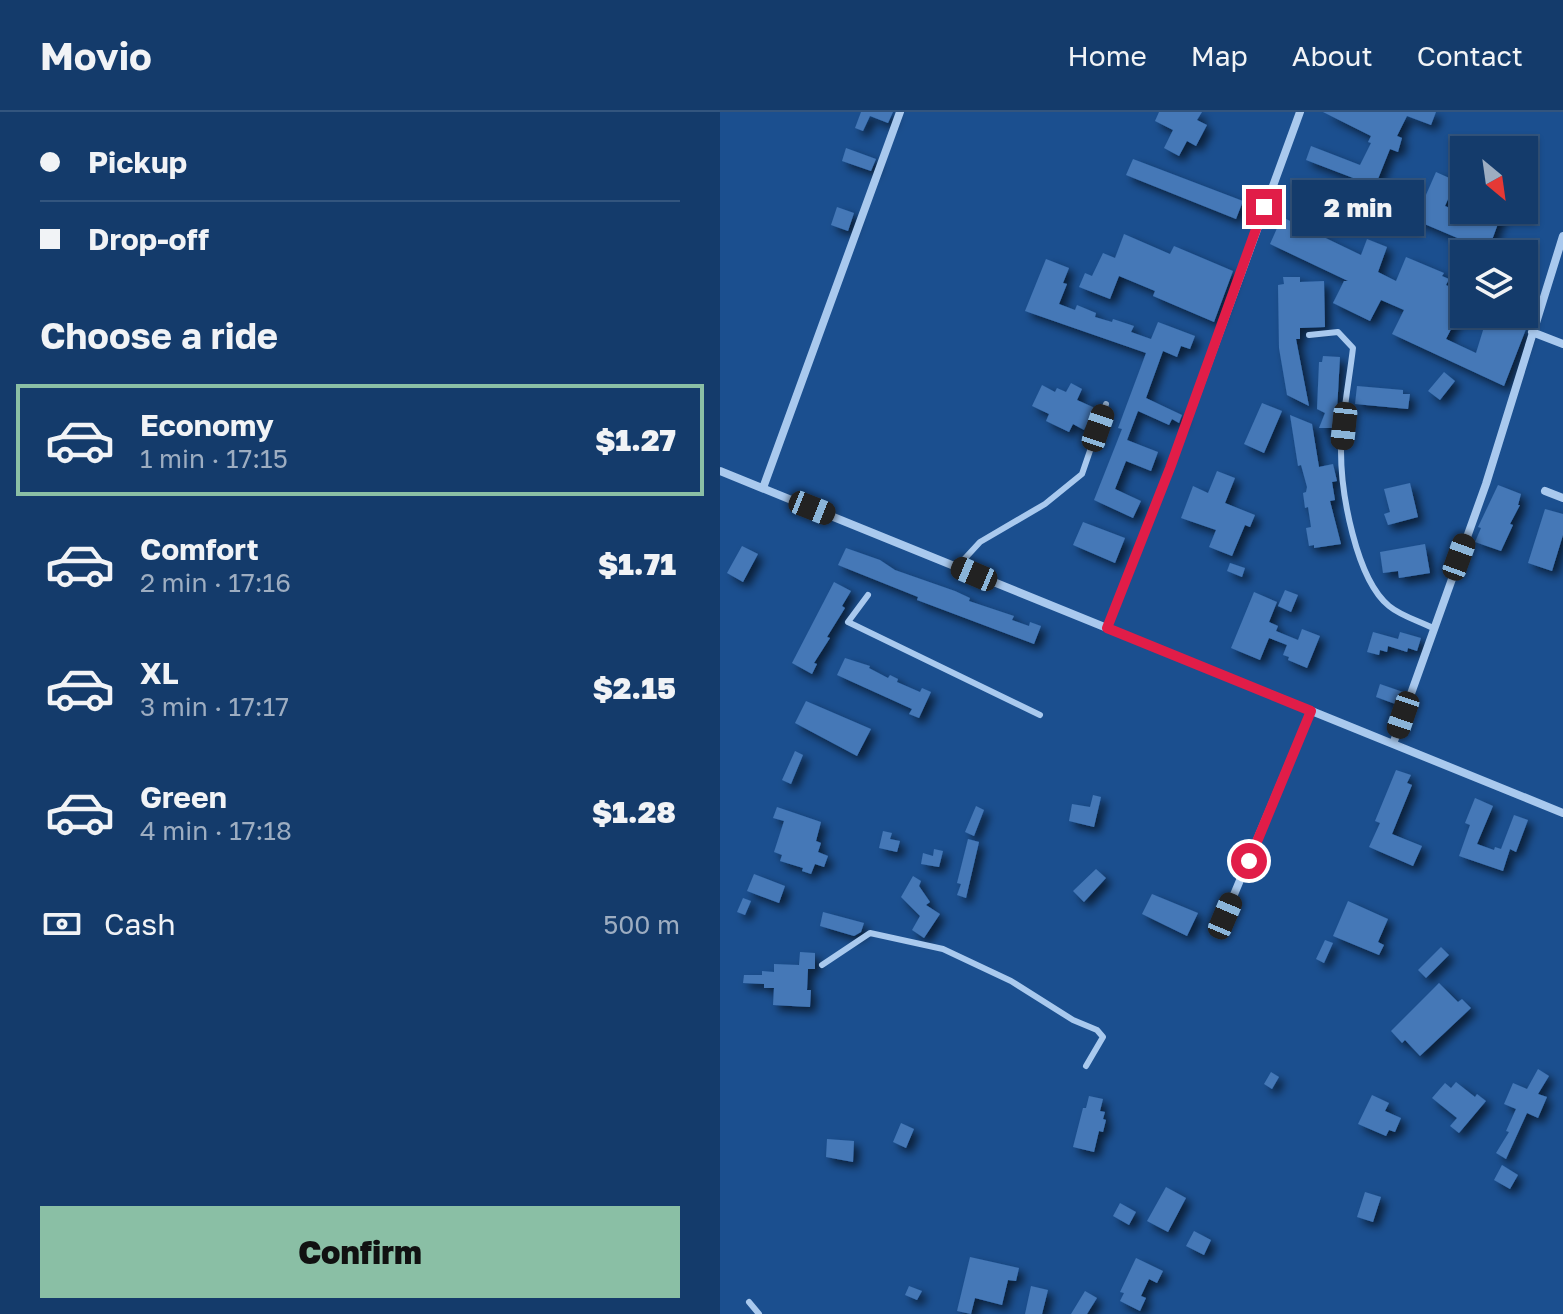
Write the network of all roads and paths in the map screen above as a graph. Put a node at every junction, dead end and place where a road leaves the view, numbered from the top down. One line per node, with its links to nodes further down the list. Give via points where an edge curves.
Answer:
1 (900, 112): 9 (street)
2 (1300, 112): 14 (street)
3 (1563, 236): 4 (street)
4 (1532, 332): 6 (street); 15 (street, via 1486,484)
5 (1309, 335): 15 (lane, via 1338,332 1353,348 1341,452 1356,550 1365,572 1392,609)
6 (1563, 344)
7 (1106, 404): 12 (lane, via 1082,474 1045,504 980,542)
8 (720, 471): 9 (street)
9 (763, 488): 12 (street)
10 (1545, 491): 11 (street)
11 (1563, 498)
12 (957, 567): 14 (street)
13 (868, 595): 17 (lane, via 848,622)
14 (1107, 628): 16 (street)
15 (1433, 628): 18 (street)
16 (1311, 711): 18 (street); 20 (street)
17 (1040, 715)
18 (1393, 744): 19 (street)
19 (1563, 813)
20 (1225, 916)
21 (822, 965): 22 (lane, via 870,933 943,949 1097,1030 1103,1037)
22 (1086, 1066)
23 (749, 1302): 24 (lane)
24 (759, 1314)

